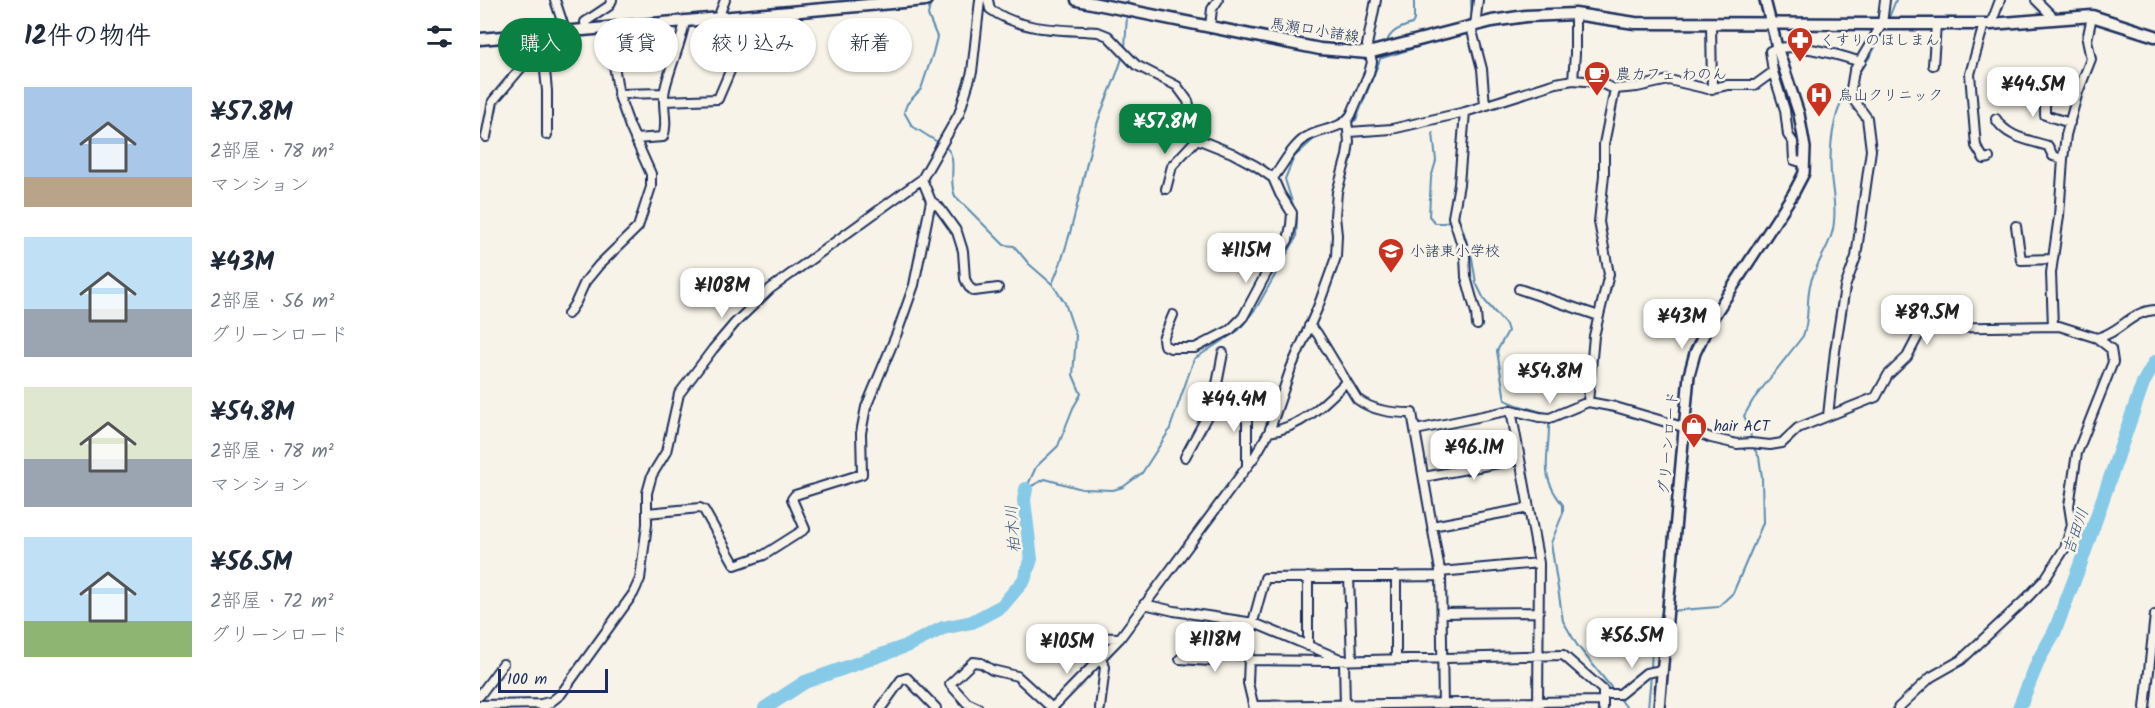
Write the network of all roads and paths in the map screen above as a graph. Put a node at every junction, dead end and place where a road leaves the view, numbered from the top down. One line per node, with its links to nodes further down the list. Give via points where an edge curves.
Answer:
1 (555, 0): 18 (street)
2 (612, 0): 33 (street, via 585,22)
3 (725, 0): 19 (street)
4 (926, 0): 16 (main road)
5 (980, 0): 65 (street, via 972,72 958,114)
6 (988, 0): 60 (street, via 990,9 1011,22 1108,36 1136,65 1177,86 1188,101)
7 (1077, 0): 29 (main road, 馬瀬口小諸線)
8 (1218, 0): 29 (street, via 1212,9)
9 (1376, 0): 38 (street)
10 (1478, 0): 30 (street)
11 (1765, 0): 24 (street, グリーンロード)
12 (1885, 0): 26 (street)
13 (2000, 0): 28 (street)
14 (2036, 0): 20 (street)
15 (1575, 14): 25 (main road, 馬瀬口小諸線, via 1635,23); 30 (main road, 馬瀬口小諸線, via 1526,16); 45 (street)
16 (733, 16): 19 (main road); 50 (street, via 736,57 718,99)
17 (2092, 16): 20 (main road, 馬瀬口小諸線); 34 (main road, 馬瀬口小諸線); 55 (street, via 2087,40 2091,59)
18 (561, 18)
19 (718, 18)
20 (2054, 18): 28 (main road, 馬瀬口小諸線)
21 (690, 20): 22 (main road)
22 (684, 21): 23 (main road); 50 (street)
23 (678, 22)
24 (1771, 22): 25 (main road, 馬瀬口小諸線); 26 (main road, 馬瀬口小諸線); 37 (street, グリーンロード)
25 (1711, 24): 48 (street)
26 (1882, 24): 27 (main road, 馬瀬口小諸線); 39 (street)
27 (1936, 24): 28 (main road, 馬瀬口小諸線); 40 (street)
28 (1988, 24): 61 (street, via 1970,74 1976,146 1984,159)
29 (1210, 26): 38 (main road, 馬瀬口小諸線, via 1320,49)
30 (1473, 26): 38 (main road, 馬瀬口小諸線); 51 (street)
31 (594, 28): 33 (main road)
32 (582, 29): 33 (main road)
33 (586, 29)
34 (2155, 36)
35 (480, 39): 36 (main road)
36 (498, 39)
37 (1777, 47): 39 (street, via 1801,48); 44 (street, via 1770,51); 63 (street, グリーンロード, via 1799,114)
38 (1368, 53): 54 (street, via 1372,62 1369,73)
39 (1861, 62): 85 (street, via 1854,71 1850,95 1867,118 1871,150 1856,257 1845,287)
40 (1933, 65)
41 (516, 72): 58 (street, via 490,106)
42 (545, 72): 57 (street)
43 (615, 72): 49 (street)
44 (1773, 72): 48 (street, via 1755,85); 63 (street, via 1793,142 1794,160)
45 (1573, 80): 47 (street, via 1597,82); 51 (street)
46 (2045, 80): 55 (street, via 2045,115)
47 (1615, 89): 48 (street, via 1669,80); 75 (street, via 1604,144 1599,222 1609,274)
48 (1712, 89)
49 (618, 94): 50 (street); 59 (street)
50 (664, 97): 59 (street, via 663,137)
51 (1485, 105): 52 (street)
52 (1465, 112): 56 (street, via 1392,129); 77 (street, via 1460,184 1453,217 1465,255)
53 (1996, 119): 62 (street, via 2012,135 2048,146 2053,156)
54 (1347, 120): 56 (street); 64 (street, via 1305,137)
55 (2070, 123): 62 (street)
56 (1348, 132): 76 (street, via 1347,156 1337,192 1336,257)
57 (547, 135)
58 (486, 137)
59 (635, 140): 73 (street, via 651,174 651,187 638,227 585,282)
60 (1197, 140): 64 (street, via 1256,165); 66 (street, via 1172,166)
61 (1989, 158)
62 (2063, 159): 69 (street)
63 (1804, 163): 86 (street, グリーンロード, via 1804,173 1793,194 1710,322 1695,353)
64 (1273, 178): 74 (street, via 1292,213 1288,240 1243,317 1230,330 1195,348 1170,348 1164,345 1164,339)
65 (922, 179): 67 (street); 94 (street, via 770,290 713,349 679,394 666,452 652,475 647,493)
66 (1166, 189)
67 (931, 201): 70 (street, via 957,232 969,287 974,291); 94 (street, via 914,285 866,407 861,433 862,474 795,495 792,499 805,529 764,555 735,566 704,510)
68 (2016, 226): 69 (street, via 2021,260)
69 (2054, 259): 78 (street)
70 (998, 288)
71 (1519, 289): 75 (street)
72 (2155, 310): 79 (street, via 2142,311 2109,335)
73 (568, 314)
74 (1173, 315)
75 (1599, 316): 82 (street)
76 (1309, 326): 81 (street); 88 (street)
77 (1477, 326)
78 (2053, 326): 79 (street); 85 (street, via 1924,328 1876,397)
79 (2097, 338): 133 (street, via 2111,348 2113,362 2077,453 2069,506 2072,525 2065,548 2045,579 2025,600 1961,660 1931,677)
80 (1223, 353): 83 (street)
81 (1346, 382): 87 (street, via 1366,406 1412,413); 88 (street, via 1307,417)
82 (1588, 402): 84 (street, via 1550,418); 86 (street)
83 (1213, 405): 89 (street); 91 (street, via 1246,417)
84 (1511, 410): 87 (street); 90 (street)
85 (1828, 416): 86 (street, via 1798,428 1782,443 1770,445 1737,444)
86 (1683, 427): 117 (street, グリーンロード)
87 (1416, 430): 92 (street)
88 (1269, 432): 91 (street)
89 (1185, 458)
90 (1520, 459): 92 (street); 93 (street)
91 (1247, 465): 101 (street)
92 (1424, 477): 95 (street)
93 (1529, 508): 95 (street); 96 (street)
94 (647, 513): 119 (street, via 640,579 633,594 561,694)
95 (1432, 526): 97 (street)
96 (1539, 563): 97 (street); 102 (street)
97 (1440, 574): 98 (street); 103 (street)
98 (1396, 576): 100 (street); 114 (street)
99 (1308, 577): 100 (street); 105 (street, via 1264,578); 108 (street)
100 (1349, 577): 115 (street)
101 (1144, 604): 105 (street); 107 (street)
102 (1539, 612): 103 (street); 109 (street)
103 (1442, 613): 111 (street)
104 (2155, 615): 134 (street)
105 (1254, 623): 108 (street); 110 (street)
106 (1042, 636): 107 (street)
107 (1120, 638): 112 (street)
108 (1308, 646): 115 (street)
109 (1538, 655): 111 (street); 120 (street, via 1566,656 1603,690); 123 (street)
110 (1249, 657): 113 (street, via 1216,654 1211,661); 115 (street); 125 (street, via 1248,683)
111 (1443, 657): 114 (street); 122 (street)
112 (1101, 659): 130 (street); 131 (street, via 1105,667)
113 (1180, 659)
114 (1396, 659): 115 (street)
115 (1348, 660): 124 (street)
116 (503, 664): 118 (street)
117 (1662, 670): 120 (street, via 1646,673 1620,694); 132 (street, グリーンロード)
118 (480, 695)
119 (550, 701): 121 (street); 126 (street)
120 (1603, 701): 123 (street)
121 (480, 705)
122 (1443, 705): 123 (street); 124 (street)
123 (1538, 705)
124 (1345, 706): 125 (street)
125 (1254, 707)
126 (543, 708)
127 (881, 708): 128 (street, via 901,680 907,678)
128 (936, 708)
129 (978, 708): 130 (street, via 967,703 950,684 973,662 1017,676)
130 (1052, 708)
131 (1100, 708)
132 (1659, 708)
133 (1898, 708)
134 (2145, 708)

